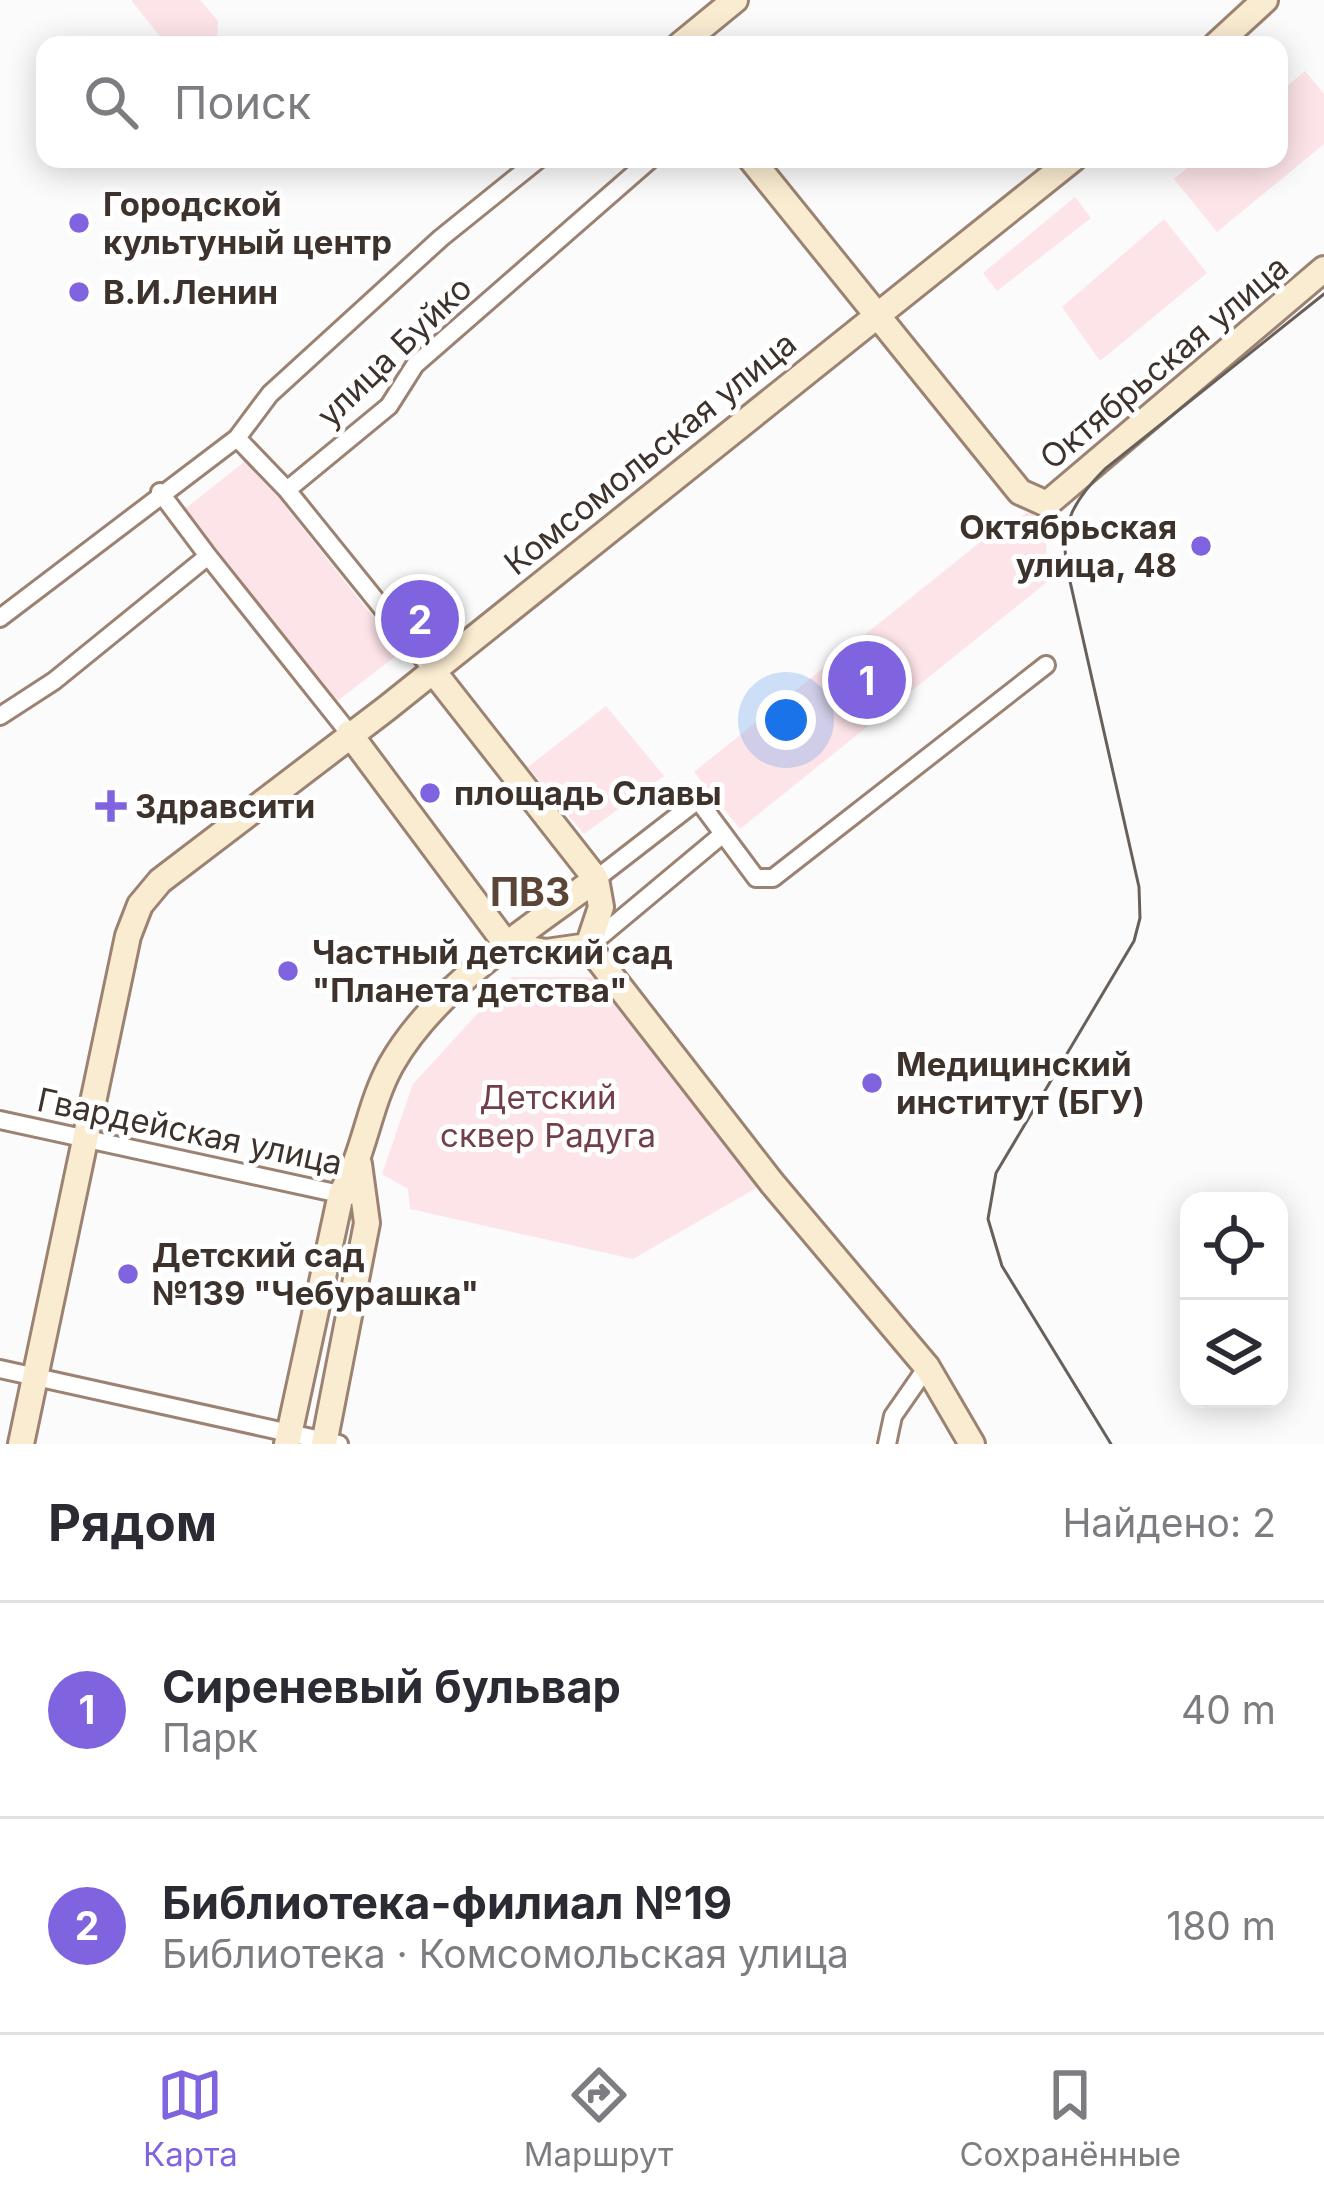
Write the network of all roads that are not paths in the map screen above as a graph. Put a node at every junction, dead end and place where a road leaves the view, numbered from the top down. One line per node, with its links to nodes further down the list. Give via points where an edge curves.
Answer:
1 (735, 0): 3 (street)
2 (1265, 0): 4 (street)
3 (691, 36)
4 (1226, 36)
5 (528, 168): 11 (street, via 270,394)
6 (641, 168): 12 (street, улица Буйко, via 415,364 389,406)
7 (759, 168): 10 (street)
8 (1062, 168): 10 (street, Комсомольская улица)
9 (1324, 269): 10 (street, Октябрьская улица, via 1047,504 1025,498)
10 (873, 316): 17 (street, Комсомольская улица)
11 (237, 438): 12 (street); 13 (street)
12 (287, 490): 17 (street)
13 (160, 492): 14 (street); 15 (street)
14 (208, 556): 18 (street); 19 (street)
15 (0, 618)
16 (1046, 665): 20 (street, via 773,878 756,878)
17 (433, 671): 19 (street, Комсомольская улица); 21 (street)
18 (0, 716)
19 (350, 734): 22 (street); 25 (street, Комсомольская улица, via 140,905)
20 (723, 834): 21 (street, via 698,800); 23 (street)
21 (596, 879): 22 (street); 23 (street, via 602,907)
22 (507, 945): 23 (street, via 546,952); 26 (street, via 409,1037 374,1103)
23 (588, 946): 29 (street)
24 (0, 1120): 25 (street, Гвардейская улица)
25 (86, 1138): 27 (street, Гвардейская улица); 31 (street, Комсомольская улица)
26 (359, 1164): 27 (street); 28 (street)
27 (341, 1194): 28 (street, Гвардейская улица); 32 (street)
28 (367, 1202): 33 (street)
29 (927, 1367): 35 (street, via 893,1416); 36 (street)
30 (0, 1369): 31 (street)
31 (36, 1376): 32 (street); 34 (street, Комсомольская улица)
32 (288, 1438): 33 (street)
33 (329, 1443)
34 (21, 1444)
35 (887, 1444)
36 (972, 1444)

